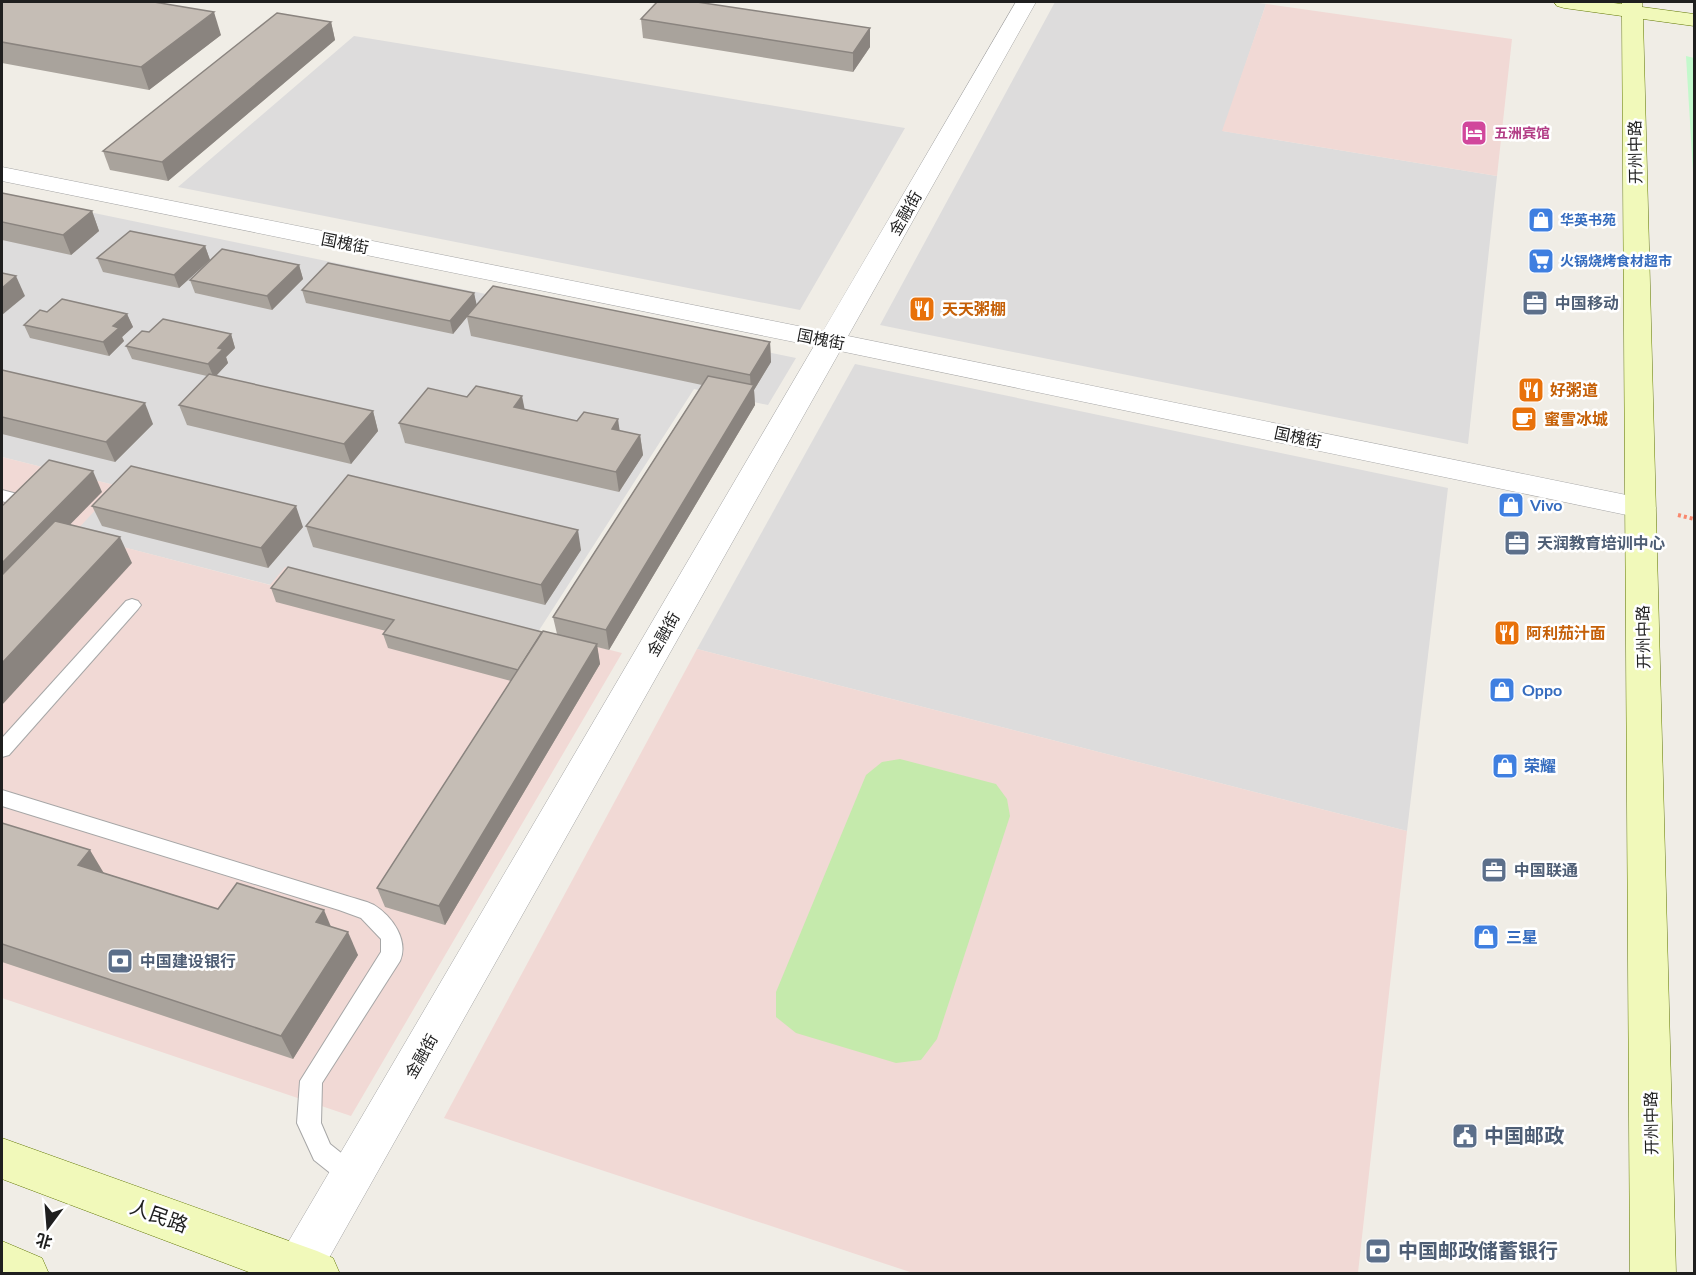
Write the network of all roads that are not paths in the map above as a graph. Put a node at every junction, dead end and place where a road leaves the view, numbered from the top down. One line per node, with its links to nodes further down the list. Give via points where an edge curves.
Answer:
1 (1026, 2): 8 (street, 金融街)
2 (1564, 2): 5 (street)
3 (1673, 2): 4 (street)
4 (1695, 4)
5 (1632, 6): 6 (street); 10 (street, 开州中路)
6 (1695, 20)
7 (2, 174): 8 (street, 国槐街)
8 (831, 341): 10 (street, 国槐街); 16 (street, 金融街)
9 (2, 496): 11 (lane, via 23,501)
10 (1641, 507): 20 (street, 开州中路)
11 (2, 523)
12 (132, 605): 13 (lane)
13 (2, 750)
14 (2, 798): 16 (lane, via 340,902 368,912 391,936 392,954 310,1081 309,1123 317,1142 322,1152)
15 (2, 1158): 18 (street, 人民路)
16 (352, 1176): 18 (street, 金融街)
17 (2, 1264): 19 (street)
18 (308, 1270)
19 (26, 1274)
20 (1653, 1274)

